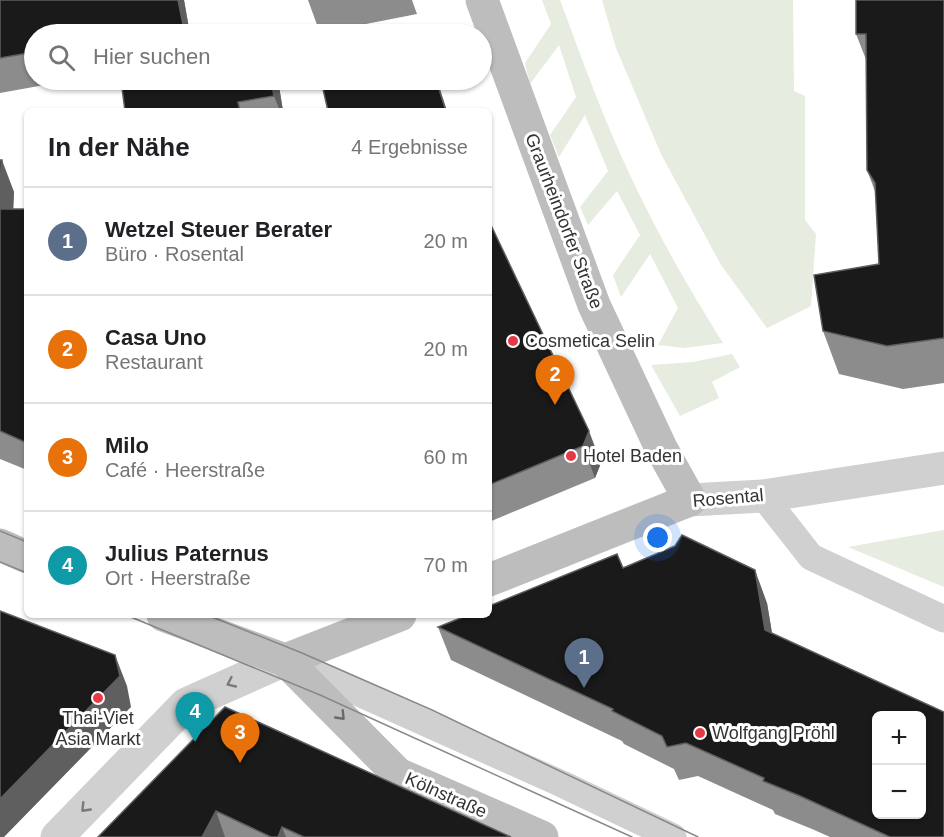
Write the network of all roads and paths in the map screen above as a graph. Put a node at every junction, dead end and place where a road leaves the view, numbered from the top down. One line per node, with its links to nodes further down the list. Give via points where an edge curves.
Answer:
1 (482, 0): 2 (street, Graurheindorfer Straße)
2 (491, 24)
3 (492, 27): 6 (street, Graurheindorfer Straße, via 594,305 661,448)
4 (944, 468): 5 (street, Rosental)
5 (764, 496): 6 (street, Rosental); 12 (lane, via 811,556)
6 (690, 500): 9 (street, Rosental)
7 (0, 545): 8 (street)
8 (24, 556)
9 (492, 579)
10 (171, 618): 13 (street, Kölnstraße)
11 (392, 618): 13 (street)
12 (944, 619)
13 (285, 660): 14 (street, one-way to 14, via 186,704); 15 (street, Kölnstraße, one-way to 15, via 398,774); 16 (lane)
14 (57, 837)
15 (542, 837)
16 (673, 837)

